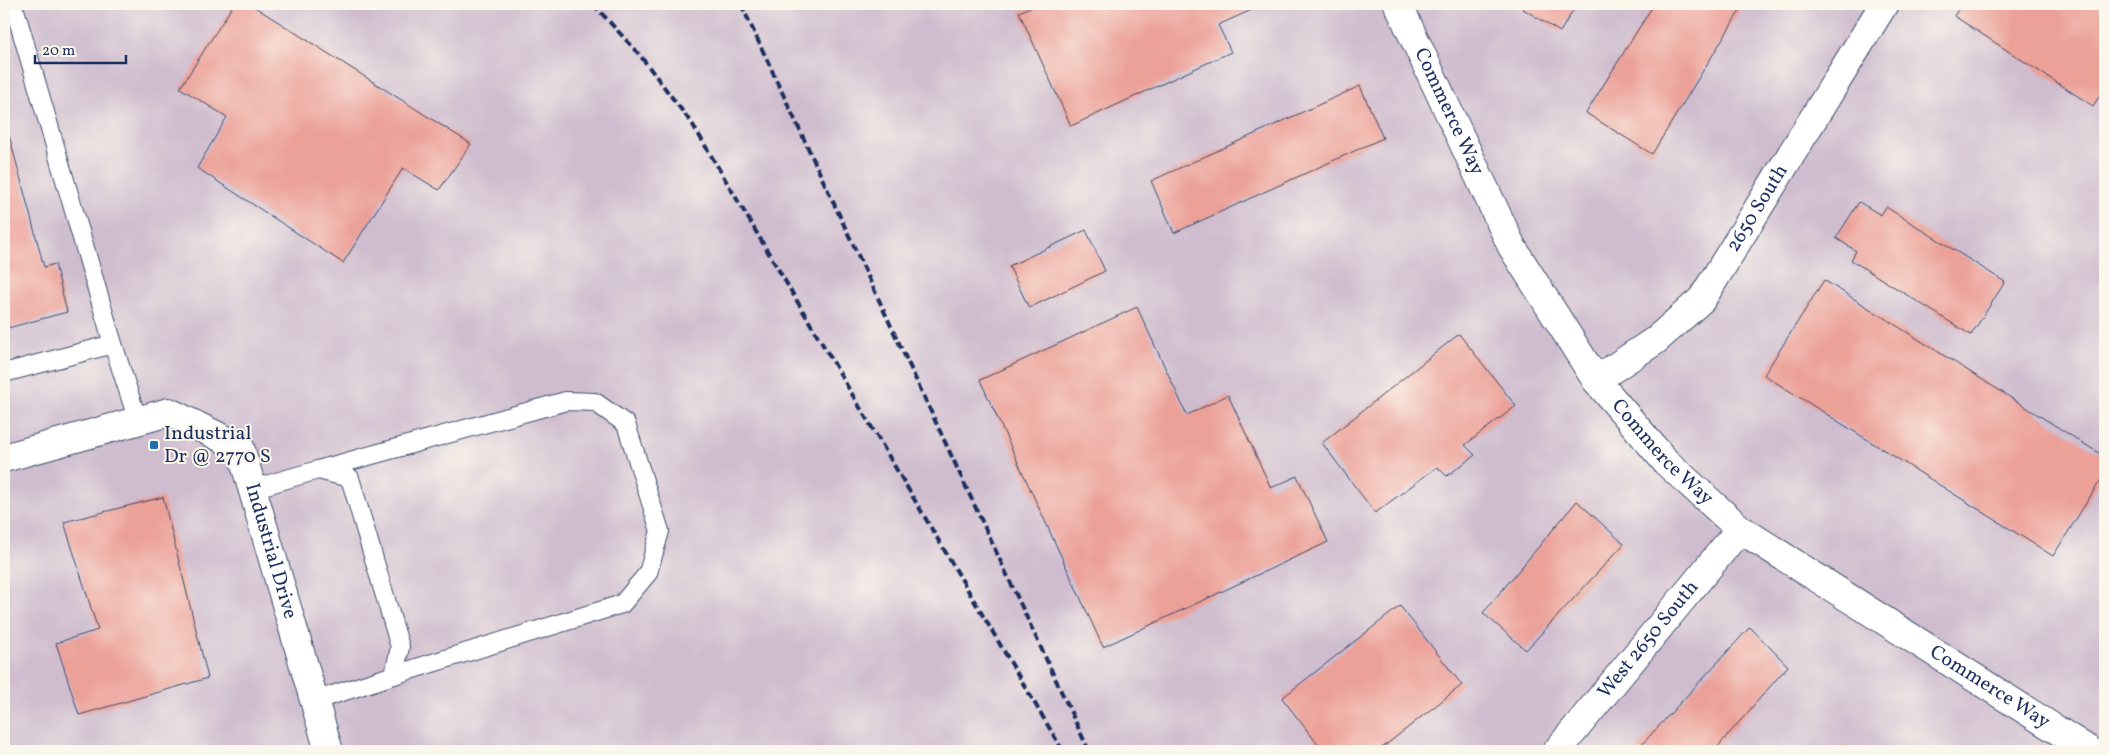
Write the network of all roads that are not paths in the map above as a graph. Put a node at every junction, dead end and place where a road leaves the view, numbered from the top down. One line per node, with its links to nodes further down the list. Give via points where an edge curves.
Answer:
1 (1398, 4): 6 (street, Commerce Way, via 1512,247)
2 (1884, 4): 6 (street, 2650 South, via 1702,299 1656,340)
3 (16, 13): 4 (lane)
4 (113, 344): 5 (lane); 7 (lane)
5 (4, 373)
6 (1596, 380): 11 (street, Commerce Way, via 1666,462)
7 (138, 421): 8 (street, Industrial Drive); 10 (street, Industrial Drive, via 169,412 240,447)
8 (4, 458)
9 (318, 470): 10 (lane); 12 (lane, via 350,478 400,647); 12 (lane, via 566,401 596,402 626,424 660,532 648,573 622,604)
10 (252, 489): 13 (street, Industrial Drive)
11 (1740, 530): 15 (street, West 2650 South); 16 (street, Commerce Way)
12 (394, 675): 13 (lane)
13 (314, 701): 14 (street, Industrial Drive)
14 (329, 751)
15 (1557, 751)
16 (2090, 751)

